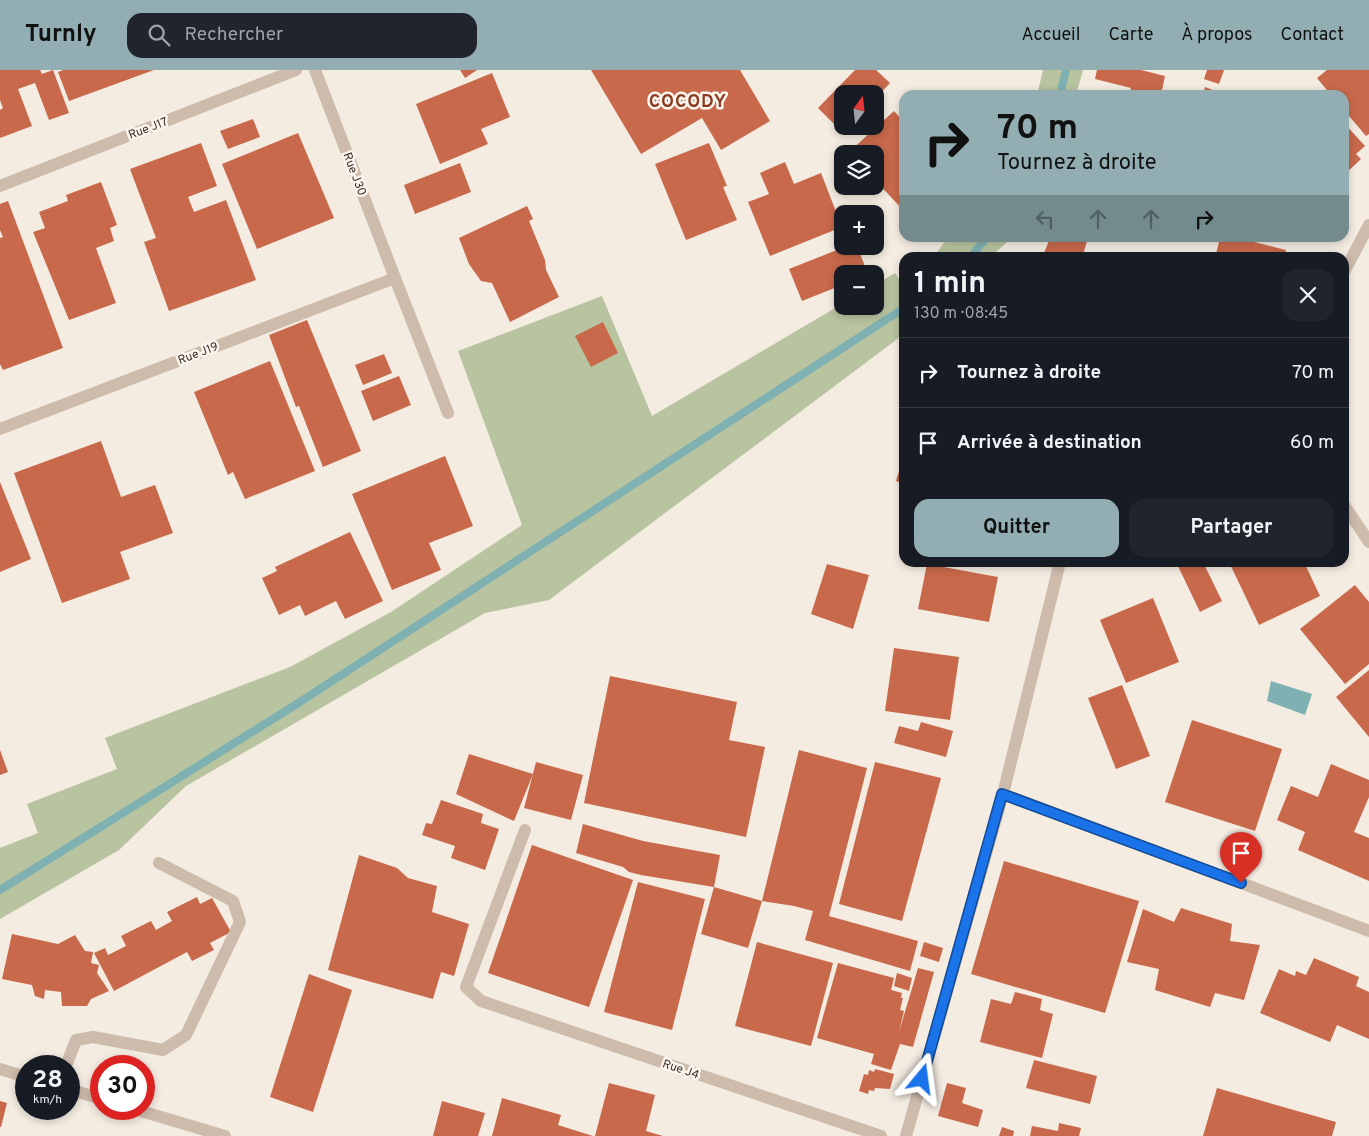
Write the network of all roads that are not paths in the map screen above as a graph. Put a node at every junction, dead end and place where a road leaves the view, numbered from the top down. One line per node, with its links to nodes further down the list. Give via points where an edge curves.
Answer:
1 (296, 70): 3 (street, Rue J17)
2 (315, 70): 6 (street, Rue J30)
3 (0, 186)
4 (1369, 225): 5 (street)
5 (1349, 263)
6 (396, 278): 7 (street, Rue J30); 8 (street, Rue J19)
7 (448, 413)
8 (0, 429)
9 (1349, 512): 10 (street)
10 (1369, 542)
11 (1059, 567): 12 (street)
12 (1002, 794): 15 (street); 22 (street)
13 (525, 830): 21 (street, Rue J4, via 466,987 481,1002)
14 (159, 864): 16 (street, via 233,901 240,922 186,1035 164,1050 93,1038 76,1040)
15 (1369, 931)
16 (70, 1055)
17 (0, 1069): 18 (street)
18 (15, 1073)
19 (155, 1115): 20 (street)
20 (224, 1136)
21 (881, 1136)
22 (906, 1136)

